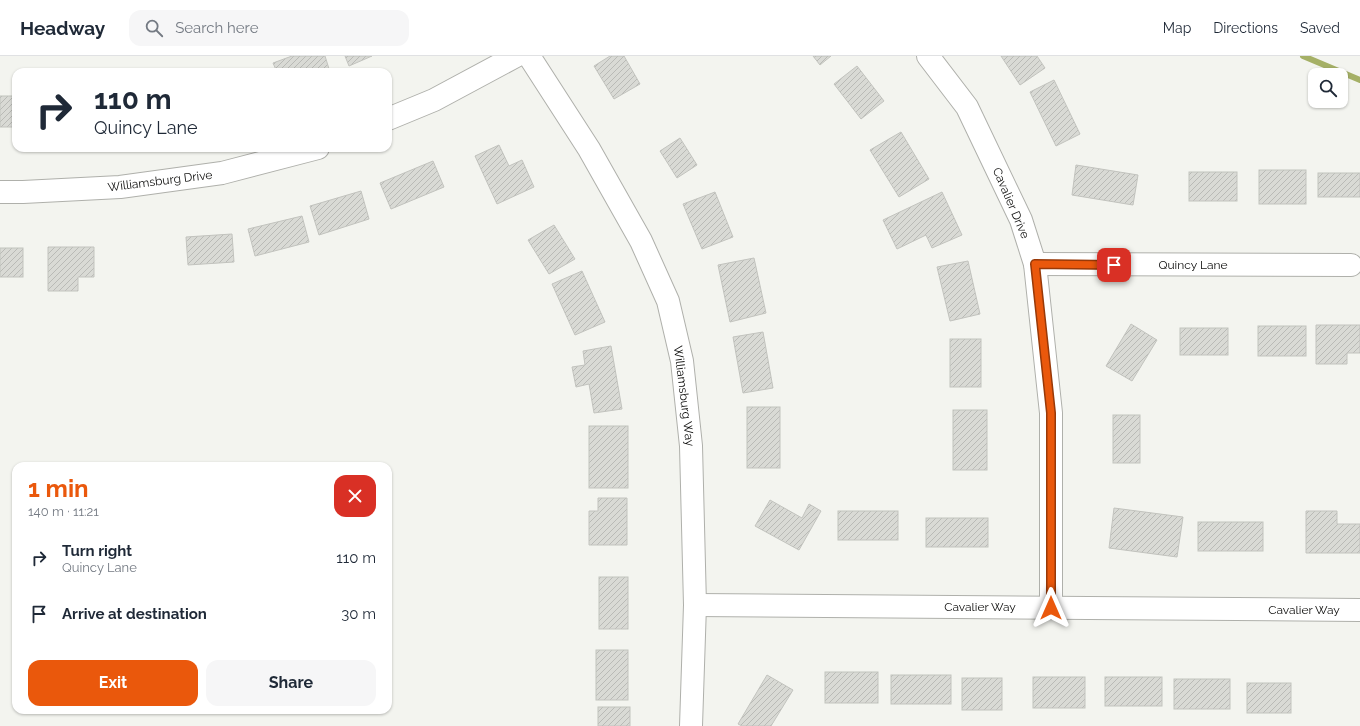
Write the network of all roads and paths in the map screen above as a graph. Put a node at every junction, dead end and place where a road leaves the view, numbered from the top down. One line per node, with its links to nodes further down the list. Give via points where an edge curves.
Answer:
1 (516, 56): 4 (street, via 434,100)
2 (529, 56): 9 (street, Williamsburg Way, via 589,149 623,208 668,302 682,361 691,446)
3 (928, 56): 7 (street, Cavalier Drive, via 967,106 1021,220)
4 (392, 117)
5 (303, 152): 6 (street, Williamsburg Drive, via 222,173 120,187)
6 (0, 192)
7 (1035, 264): 8 (street, Quincy Lane); 10 (street, Cavalier Drive, via 1051,413)
8 (1351, 265)
9 (695, 605): 10 (street, Cavalier Way); 12 (street, Williamsburg Way)
10 (1051, 608): 11 (street, Cavalier Way)
11 (1360, 610)
12 (691, 726)

